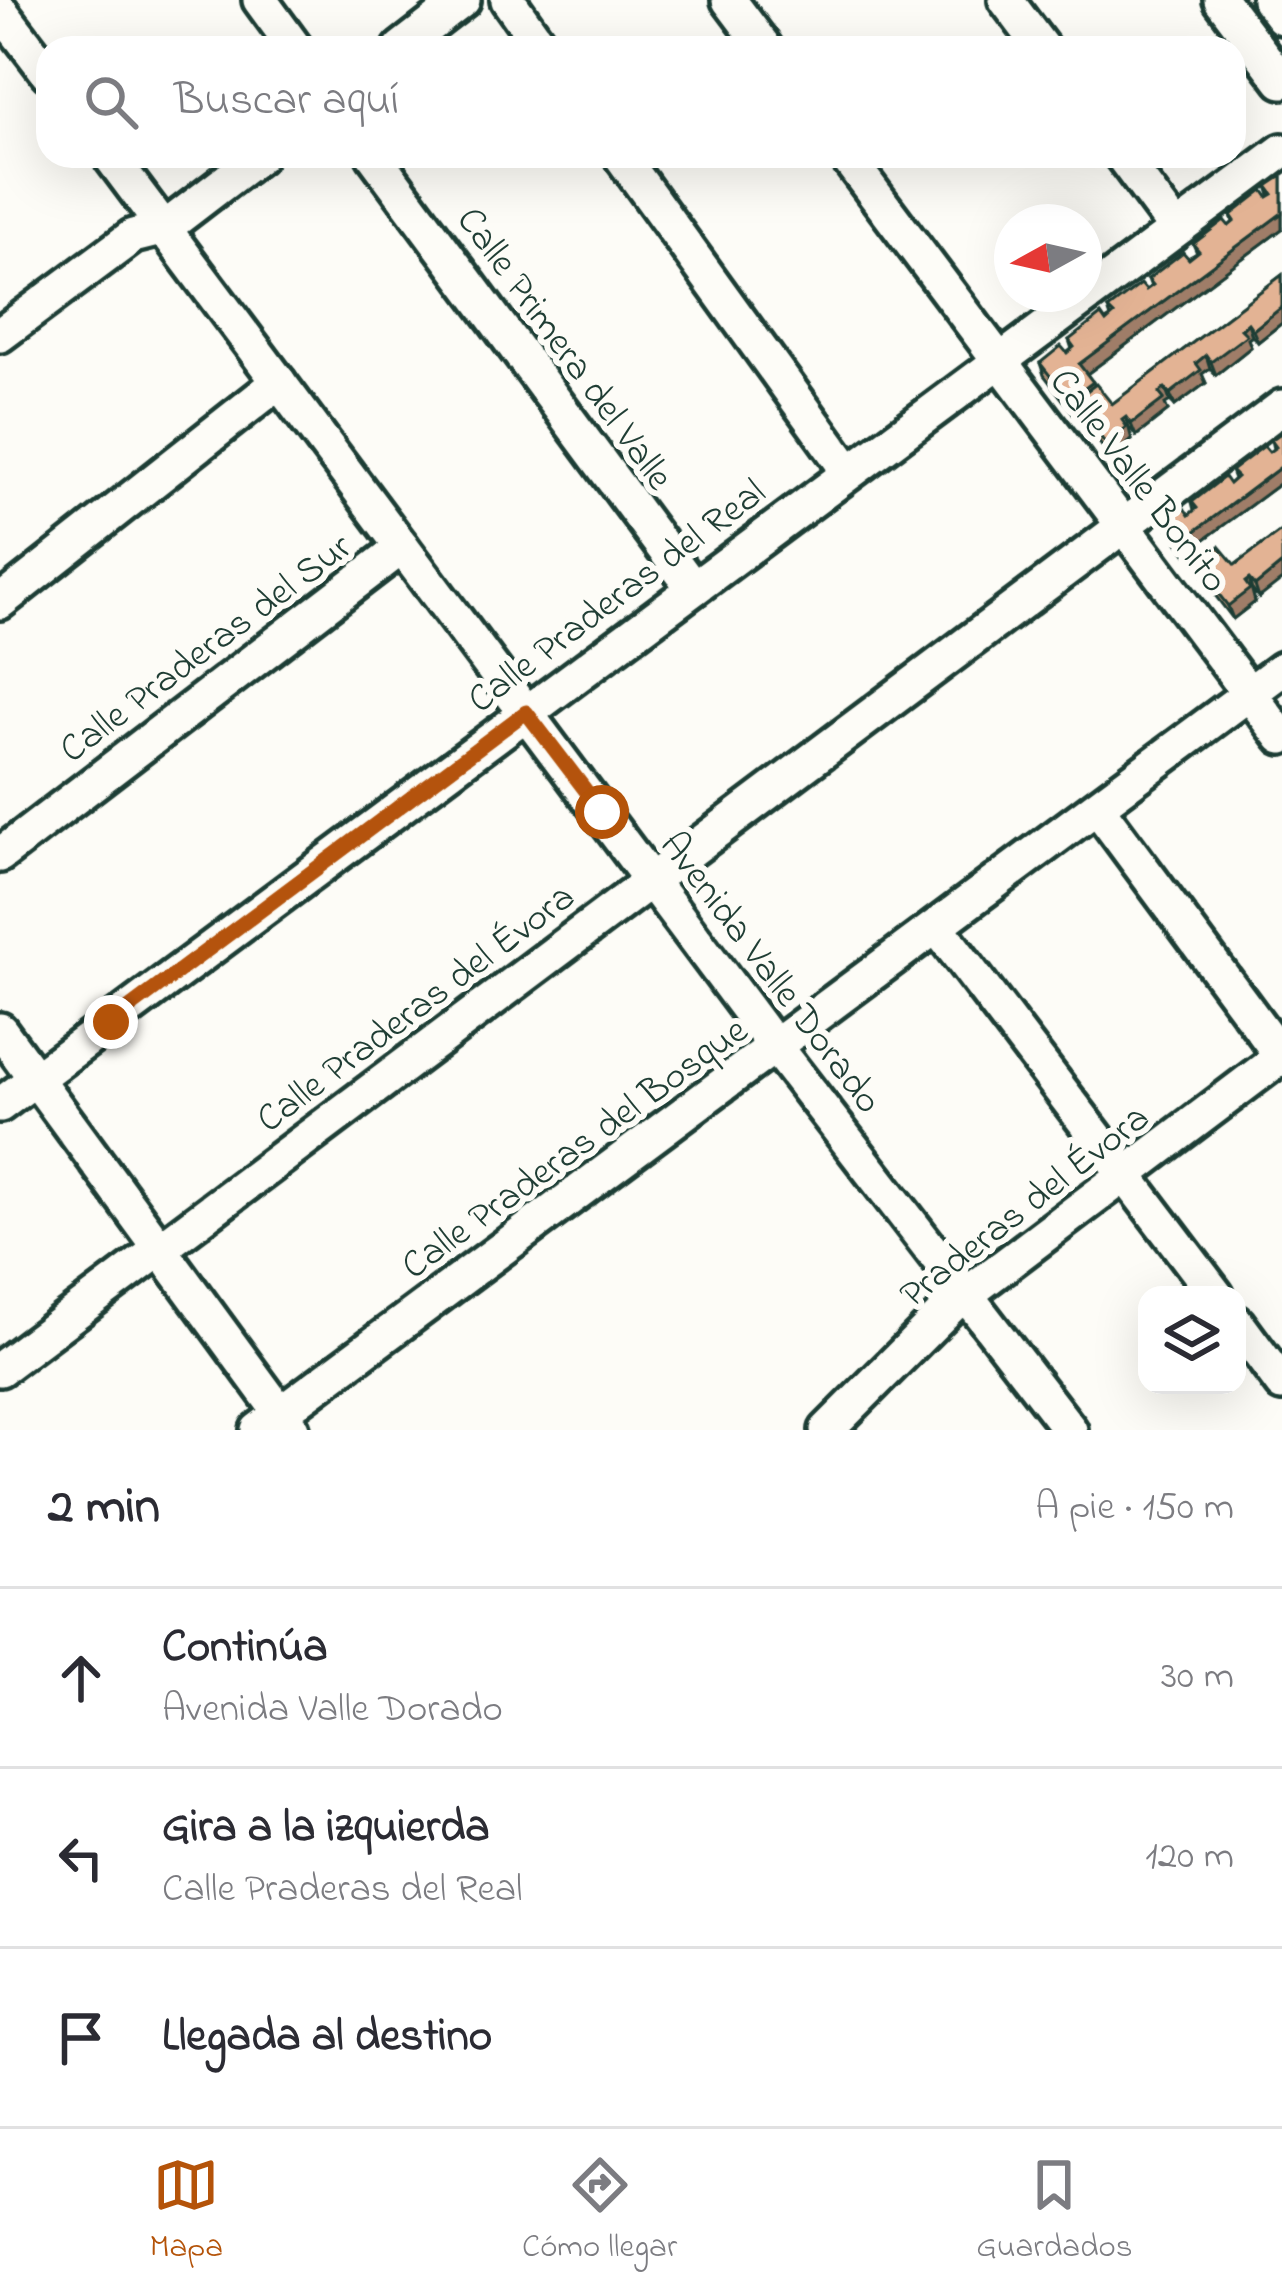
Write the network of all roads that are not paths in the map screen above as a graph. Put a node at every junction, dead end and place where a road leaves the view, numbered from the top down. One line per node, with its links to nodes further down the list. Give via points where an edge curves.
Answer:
1 (260, 0): 10 (street)
2 (464, 0): 11 (street)
3 (508, 0): 12 (street)
4 (729, 0): 13 (street)
5 (1006, 0): 14 (street)
6 (1221, 0): 16 (street)
7 (1269, 0): 9 (street)
8 (0, 10): 15 (street)
9 (1282, 17)
10 (286, 36)
11 (416, 36)
12 (534, 36)
13 (756, 36)
14 (1033, 36)
15 (36, 58)
16 (1282, 81)
17 (1282, 152): 25 (street, Calle Praderas del Real)
18 (119, 168): 24 (street, Avenida Valle Dorado)
19 (244, 168): 24 (street)
20 (383, 168): 33 (street, Calle Primera del Valle)
21 (629, 168): 30 (street)
22 (855, 168): 27 (street, Calle Valle Bonito)
23 (1131, 168): 25 (street)
24 (165, 229): 26 (street, via 133,236); 28 (street, Avenida Valle Dorado)
25 (1176, 229): 27 (street, Calle Praderas del Real)
26 (0, 334)
27 (1000, 361): 30 (street, Calle Praderas del Real); 31 (street, Calle Valle Bonito)
28 (279, 382): 32 (street, Avenida Valle Dorado); 34 (street)
29 (1282, 407): 31 (street, Calle Praderas del Évora)
30 (849, 472): 33 (street, Calle Praderas del Real)
31 (1124, 526): 36 (street, Calle Valle Bonito); 41 (street, Calle Praderas del Évora)
32 (402, 547): 37 (street, Avenida Valle Dorado); 40 (street, Calle Praderas del Sur)
33 (692, 588): 37 (street, Calle Praderas del Real)
34 (0, 602)
35 (1282, 669): 36 (street, Calle Praderas del Bosque)
36 (1249, 693): 38 (street, Calle Valle Bonito); 39 (street, Calle Praderas del Bosque)
37 (526, 712): 41 (street, Avenida Valle Dorado); 46 (street, Calle Praderas del Real)
38 (1282, 737)
39 (1097, 807): 42 (street, Calle Praderas del Bosque); 45 (street)
40 (0, 855)
41 (653, 879): 44 (street, Avenida Valle Dorado); 49 (street, Calle Praderas del Évora)
42 (937, 927): 44 (street, Calle Praderas del Bosque); 48 (street)
43 (0, 1030): 46 (street)
44 (776, 1048): 51 (street, Avenida Valle Dorado); 55 (street, Calle Praderas del Bosque)
45 (1282, 1057): 48 (street, Praderas del Évora)
46 (35, 1078): 47 (street, Calle Praderas del Real); 49 (street)
47 (0, 1106)
48 (1126, 1174): 50 (street); 51 (street, Praderas del Évora)
49 (160, 1248): 53 (street, Calle Praderas del Évora); 55 (street)
50 (1209, 1286)
51 (966, 1294): 56 (street, Praderas del Évora); 57 (street, Avenida Valle Dorado)
52 (1246, 1335): 54 (street)
53 (0, 1369)
54 (1282, 1384)
55 (277, 1424)
56 (827, 1430)
57 (1070, 1430)

